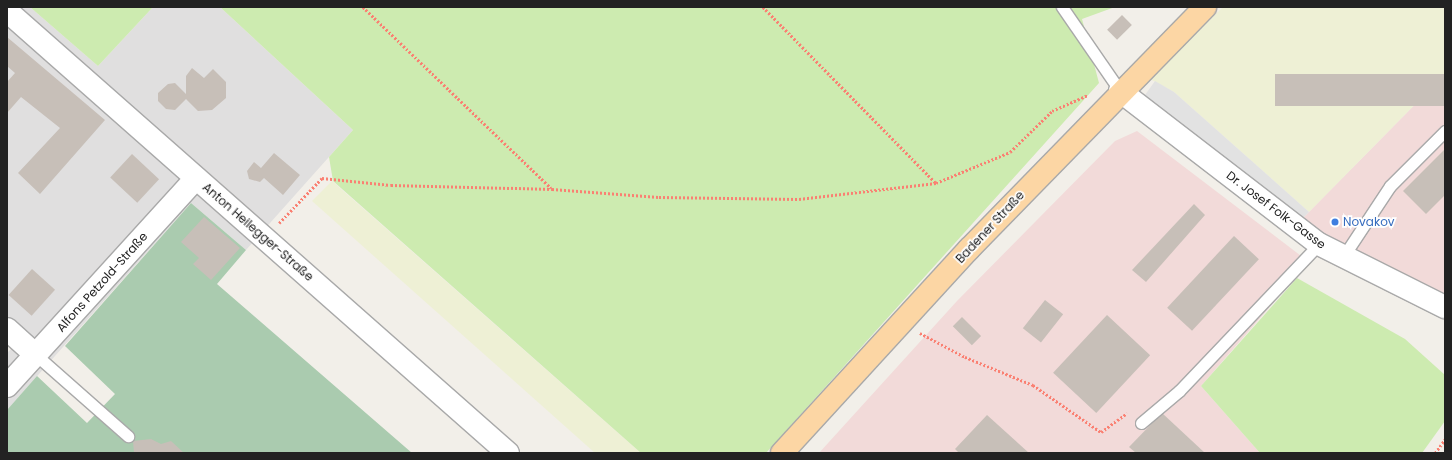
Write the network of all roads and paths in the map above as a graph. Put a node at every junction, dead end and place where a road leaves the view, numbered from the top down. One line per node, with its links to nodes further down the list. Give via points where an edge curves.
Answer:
1 (363, 7): 10 (path)
2 (763, 7): 9 (path)
3 (1062, 7): 6 (lane)
4 (1205, 7): 6 (main road, Badener Straße)
5 (7, 11): 8 (street, Anton Heilegger-Straße)
6 (1120, 91): 9 (path, via 1081,96 1052,111 1010,152); 12 (street, Dr. Josef Folk-Gasse); 15 (main road, Badener Straße)
7 (1445, 131): 13 (lane, via 1390,186)
8 (196, 178): 11 (street, Anton Heilegger-Straße); 17 (street, Alfons Petzold-Straße)
9 (936, 183): 10 (path, via 799,200 659,197)
10 (552, 189): 11 (path, via 391,185 322,178)
11 (266, 239): 22 (street, Anton Heilegger-Straße)
12 (1319, 244): 13 (street, Dr. Josef Folk-Gasse); 19 (lane, via 1179,391)
13 (1343, 258): 14 (street, Dr. Josef Folk-Gasse)
14 (1445, 307)
15 (902, 323): 19 (path, via 965,357 1033,385 1101,432 1128,412); 23 (main road, Badener Straße)
16 (7, 329): 17 (street)
17 (36, 355): 18 (street, Alfons Petzold-Straße); 20 (lane)
18 (7, 386)
19 (1141, 423)
20 (128, 436)
21 (1445, 440): 24 (path)
22 (508, 453)
23 (782, 453)
24 (1435, 453)

